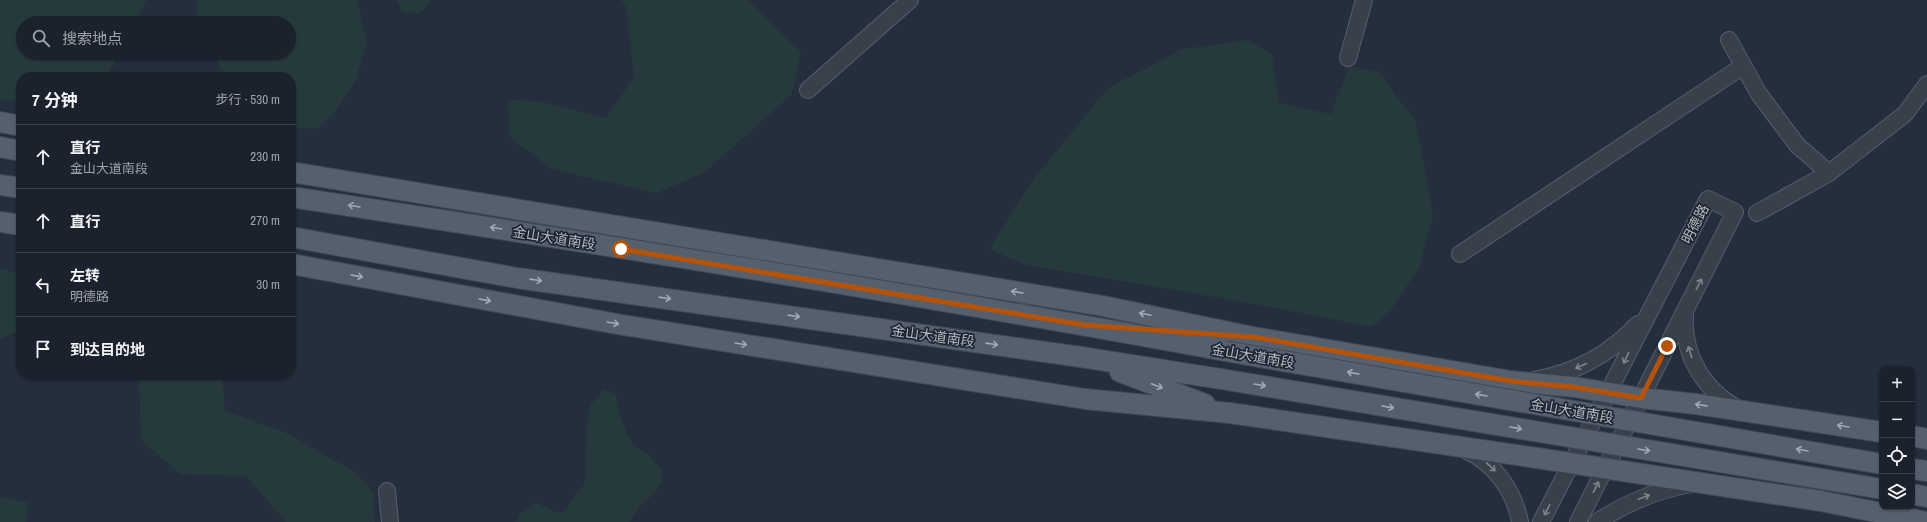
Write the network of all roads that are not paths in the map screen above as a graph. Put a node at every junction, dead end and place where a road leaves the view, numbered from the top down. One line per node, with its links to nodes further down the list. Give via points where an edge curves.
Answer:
1 (910, 0): 7 (street)
2 (1364, 0): 4 (street)
3 (1729, 40): 5 (street)
4 (1348, 58)
5 (1743, 66): 12 (street, via 1759,94 1797,145); 21 (street)
6 (1927, 84): 12 (street, via 1905,114)
7 (808, 90)
8 (0, 122): 9 (main road)
9 (16, 125)
10 (0, 147): 11 (main road)
11 (16, 150)
12 (1829, 173): 16 (street)
13 (296, 174): 18 (main road)
14 (296, 174): 28 (main road, one-way to 14, via 1103,306)
15 (296, 198): 18 (main road, 金山大道南段, one-way to 15)
16 (1757, 213)
17 (0, 222): 19 (main road)
18 (457, 222): 27 (main road, 金山大道南段, one-way to 18)
19 (16, 224)
20 (296, 238): 24 (main road, 金山大道南段)
21 (1460, 254)
22 (296, 259): 24 (main road)
23 (296, 265): 34 (main road, one-way to 34, via 618,324 1061,395)
24 (447, 266): 29 (main road, 金山大道南段, one-way to 29)
25 (1653, 306): 26 (street, 明德路, one-way to 25, via 1735,212 1708,198); 30 (street, one-way to 30, via 1620,342 1584,365 1548,377); 31 (street, 明德路, one-way to 31)
26 (1686, 310): 32 (street, 明德路); 33 (street, one-way to 26, via 1719,396 1700,375 1686,338)
27 (1085, 325): 28 (main road); 40 (main road, 金山大道南段, one-way to 27, bridge)
28 (1254, 337): 30 (main road)
29 (1081, 357): 34 (main road, one-way to 34); 45 (main road, 金山大道南段, one-way to 45, bridge)
30 (1511, 381): 31 (main road)
31 (1609, 392): 32 (main road); 39 (street, 明德路)
32 (1641, 398): 33 (main road, one-way to 32); 41 (street, 明德路)
33 (1742, 411): 35 (main road, one-way to 33)
34 (1230, 413): 38 (main road)
35 (1879, 432)
36 (1915, 437): 37 (main road)
37 (1927, 439)
38 (1458, 446): 39 (main road); 50 (street, one-way to 50, via 1481,459 1500,477 1514,499)
39 (1571, 463): 41 (main road); 51 (street, 明德路, one-way to 51)
40 (1879, 463)
41 (1605, 468): 44 (main road); 52 (street, 明德路, one-way to 41)
42 (1915, 469): 43 (main road)
43 (1927, 471)
44 (1699, 482): 53 (street, one-way to 44, via 1639,499); 54 (main road, via 1821,501)
45 (1879, 489)
46 (387, 491): 49 (street)
47 (1915, 495): 48 (main road)
48 (1927, 497)
49 (390, 522)
50 (1520, 522)
51 (1541, 522)
52 (1578, 522)
53 (1597, 522)
54 (1926, 522)

